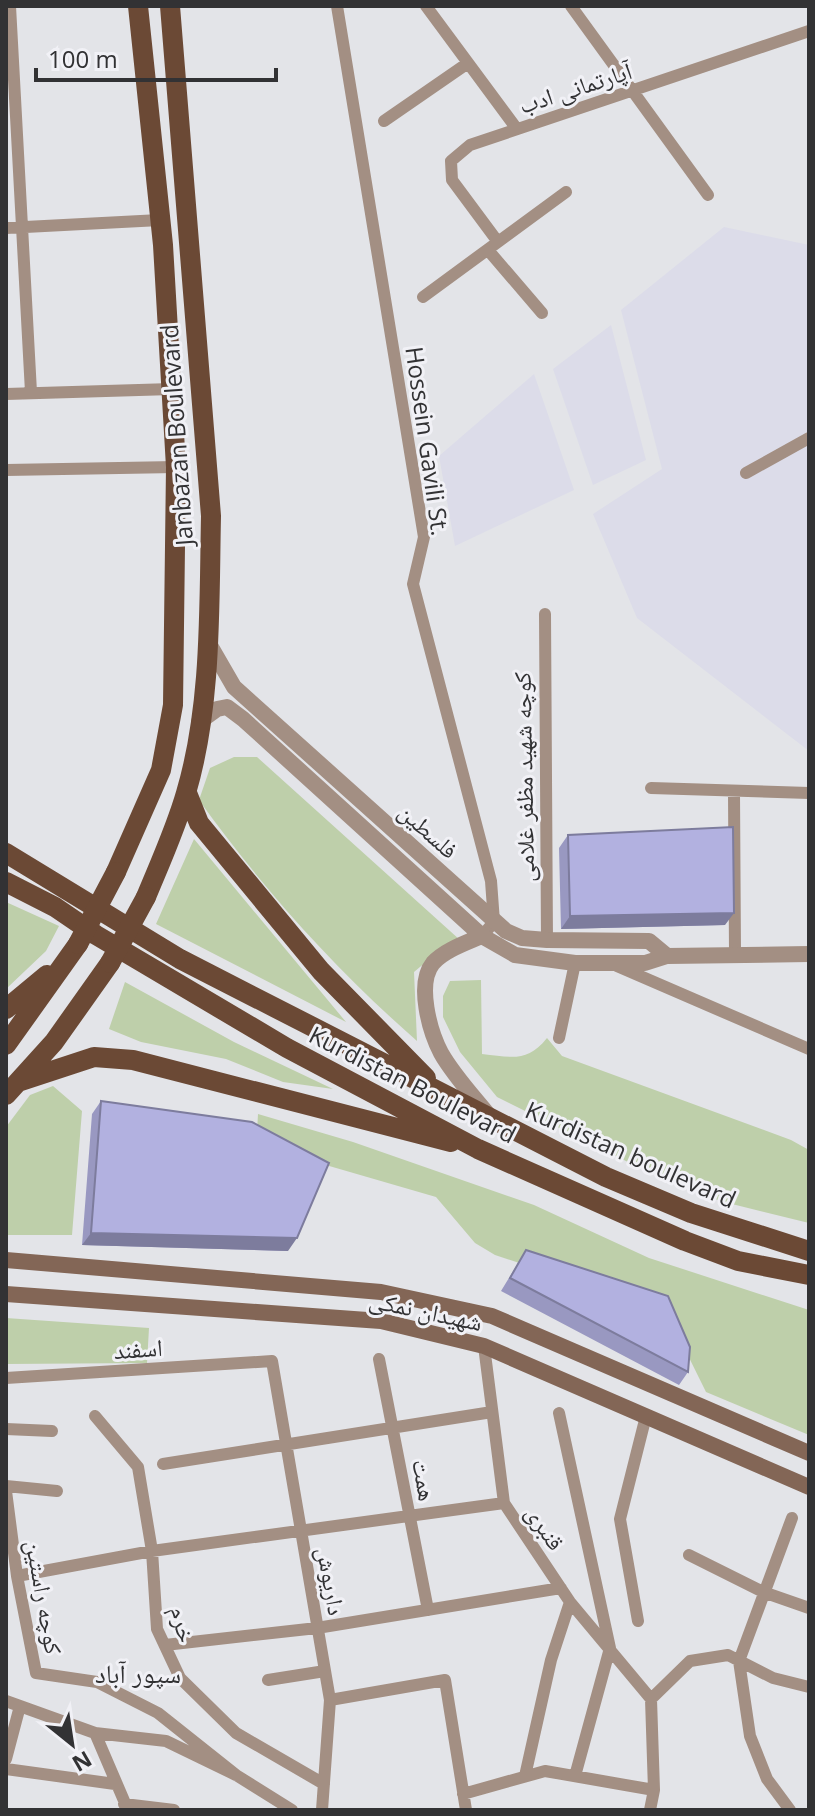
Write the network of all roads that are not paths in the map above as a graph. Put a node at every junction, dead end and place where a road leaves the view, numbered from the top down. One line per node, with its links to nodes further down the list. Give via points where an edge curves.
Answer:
1 (10, 6): 11 (street)
2 (120, 6): 8 (main road)
3 (138, 6): 8 (main road, Janbazan Boulevard)
4 (170, 6): 30 (main road, Janbazan Boulevard, via 211,516)
5 (337, 6): 38 (street, Hossein Gavili St., via 424,537 413,584 487,857)
6 (426, 6): 10 (street)
7 (571, 6): 12 (street)
8 (139, 31): 17 (main road, Janbazan Boulevard)
9 (809, 31): 12 (street, آپارتمانی ادب)
10 (468, 63): 13 (street); 14 (street)
11 (10, 85): 18 (street)
12 (634, 92): 14 (street, آپارتمانی ادب); 16 (street)
13 (384, 121)
14 (517, 129): 19 (street, آپارتمانی ادب, via 470,145 451,161 452,180)
15 (566, 192): 19 (street)
16 (708, 195)
17 (160, 220): 18 (street); 22 (main road, Janbazan Boulevard)
18 (13, 227): 23 (street)
19 (493, 246): 20 (street); 21 (street)
20 (423, 297)
21 (542, 313)
22 (172, 389): 23 (street); 26 (main road, Janbazan Boulevard)
23 (31, 392): 24 (street)
24 (6, 394)
25 (809, 438): 28 (street)
26 (176, 467): 27 (street); 41 (main road, Janbazan Boulevard, bridge, via 173,705 161,770 116,872)
27 (6, 470)
28 (746, 473)
29 (545, 614): 40 (street, کوچه شهید مظفر غلامی)
30 (208, 642): 31 (main road, Janbazan Boulevard); 38 (street, فلسطین, via 234,687)
31 (199, 722): 33 (main road, Janbazan Boulevard); 39 (street, فلسطین, via 227,707 243,719)
32 (651, 788): 34 (street)
33 (187, 793): 52 (main road, Janbazan Boulevard, bridge, via 146,897 110,963); 53 (main road, via 199,823 321,971)
34 (734, 793): 35 (street); 42 (street)
35 (809, 793)
36 (6, 853): 53 (main road, Kurdistan Boulevard, via 180,959)
37 (10, 883): 55 (main road, Kurdistan Boulevard, via 287,1048)
38 (494, 922): 39 (street); 40 (street, فلسطین, via 522,938)
39 (482, 936): 45 (street, فلسطین, via 515,955); 51 (street, via 432,964 426,986 429,1019)
40 (547, 940): 44 (street, فلسطین, via 649,941)
41 (74, 949): 47 (main road); 49 (main road)
42 (735, 953): 43 (street, فلسطین); 44 (street, فلسطین)
43 (809, 954)
44 (667, 956): 46 (street, فلسطین)
45 (575, 963): 46 (street, فلسطین); 48 (street)
46 (614, 965): 50 (street)
47 (6, 1009)
48 (559, 1038)
49 (6, 1045)
50 (809, 1049)
51 (441, 1053): 53 (street); 54 (street)
52 (14, 1088): 55 (main road, via 94,1057 133,1060)
53 (437, 1090): 54 (main road, Kurdistan boulevard)
54 (492, 1120): 56 (main road, Kurdistan boulevard, via 691,1213)
55 (478, 1149): 58 (main road, Kurdistan Boulevard, via 724,1256)
56 (809, 1251)
57 (6, 1260): 72 (main road, شهیدان نمکی, via 381,1292 492,1316)
58 (809, 1275)
59 (6, 1294): 60 (main road, شهیدان نمکی, via 375,1321)
60 (484, 1346): 64 (street, قنبری); 67 (main road, شهیدان نمکی)
61 (379, 1359): 68 (street, همت)
62 (272, 1361): 63 (street, اسفند); 71 (street, داریوش)
63 (6, 1378)
64 (492, 1412): 68 (street); 77 (street, قنبری)
65 (559, 1413): 92 (street)
66 (95, 1416): 81 (street, خرم, via 138,1467)
67 (646, 1416): 74 (main road, شهیدان نمکی); 89 (street, via 620,1519)
68 (393, 1428): 71 (street); 78 (street, همت)
69 (6, 1429): 70 (street)
70 (52, 1431)
71 (286, 1443): 73 (street); 80 (street, داریوش)
72 (809, 1453)
73 (163, 1464)
74 (809, 1487)
75 (6, 1488): 76 (street); 83 (street, کوچه راستین)
76 (57, 1491)
77 (504, 1503): 78 (street); 84 (street, قنبری)
78 (409, 1515): 80 (street); 88 (street, همت)
79 (792, 1518): 85 (street)
80 (301, 1533): 81 (street); 90 (street, داریوش)
81 (152, 1551): 83 (street); 91 (street, خرم, via 157,1629)
82 (689, 1555): 85 (street)
83 (17, 1576): 104 (street, کوچه راستین, via 36,1673 97,1682 158,1713)
84 (561, 1588): 86 (street, قنبری); 88 (street)
85 (763, 1592): 87 (street); 93 (street)
86 (570, 1602): 92 (street, قنبری); 105 (street)
87 (809, 1608)
88 (428, 1610): 90 (street)
89 (638, 1621)
90 (317, 1628): 91 (street); 94 (street, داریوش)
91 (165, 1645): 108 (street, خرم, via 180,1678 236,1733)
92 (610, 1648): 97 (street, قنبری); 106 (street)
93 (739, 1661): 96 (street, via 773,1678); 97 (street, via 728,1655 690,1661); 117 (street, via 750,1736 767,1779)
94 (325, 1671): 95 (street); 98 (street, داریوش)
95 (268, 1680)
96 (809, 1687)
97 (651, 1699): 109 (street)
98 (330, 1700): 108 (street, داریوش); 110 (street, via 445,1680)
99 (6, 1701): 100 (street)
100 (20, 1706): 101 (street); 102 (street)
101 (95, 1733): 104 (street, via 166,1741); 107 (street)
102 (6, 1759)
103 (6, 1769): 107 (street)
104 (236, 1775): 113 (street)
105 (525, 1776): 106 (street, via 545,1771); 110 (street)
106 (575, 1776): 109 (street)
107 (115, 1784): 111 (street)
108 (324, 1784): 114 (street, داریوش)
109 (654, 1790): 116 (street)
110 (463, 1794): 115 (street)
111 (126, 1807): 112 (street)
112 (174, 1810)
113 (292, 1810)
114 (322, 1810)
115 (466, 1810)
116 (650, 1810)
117 (790, 1810)

